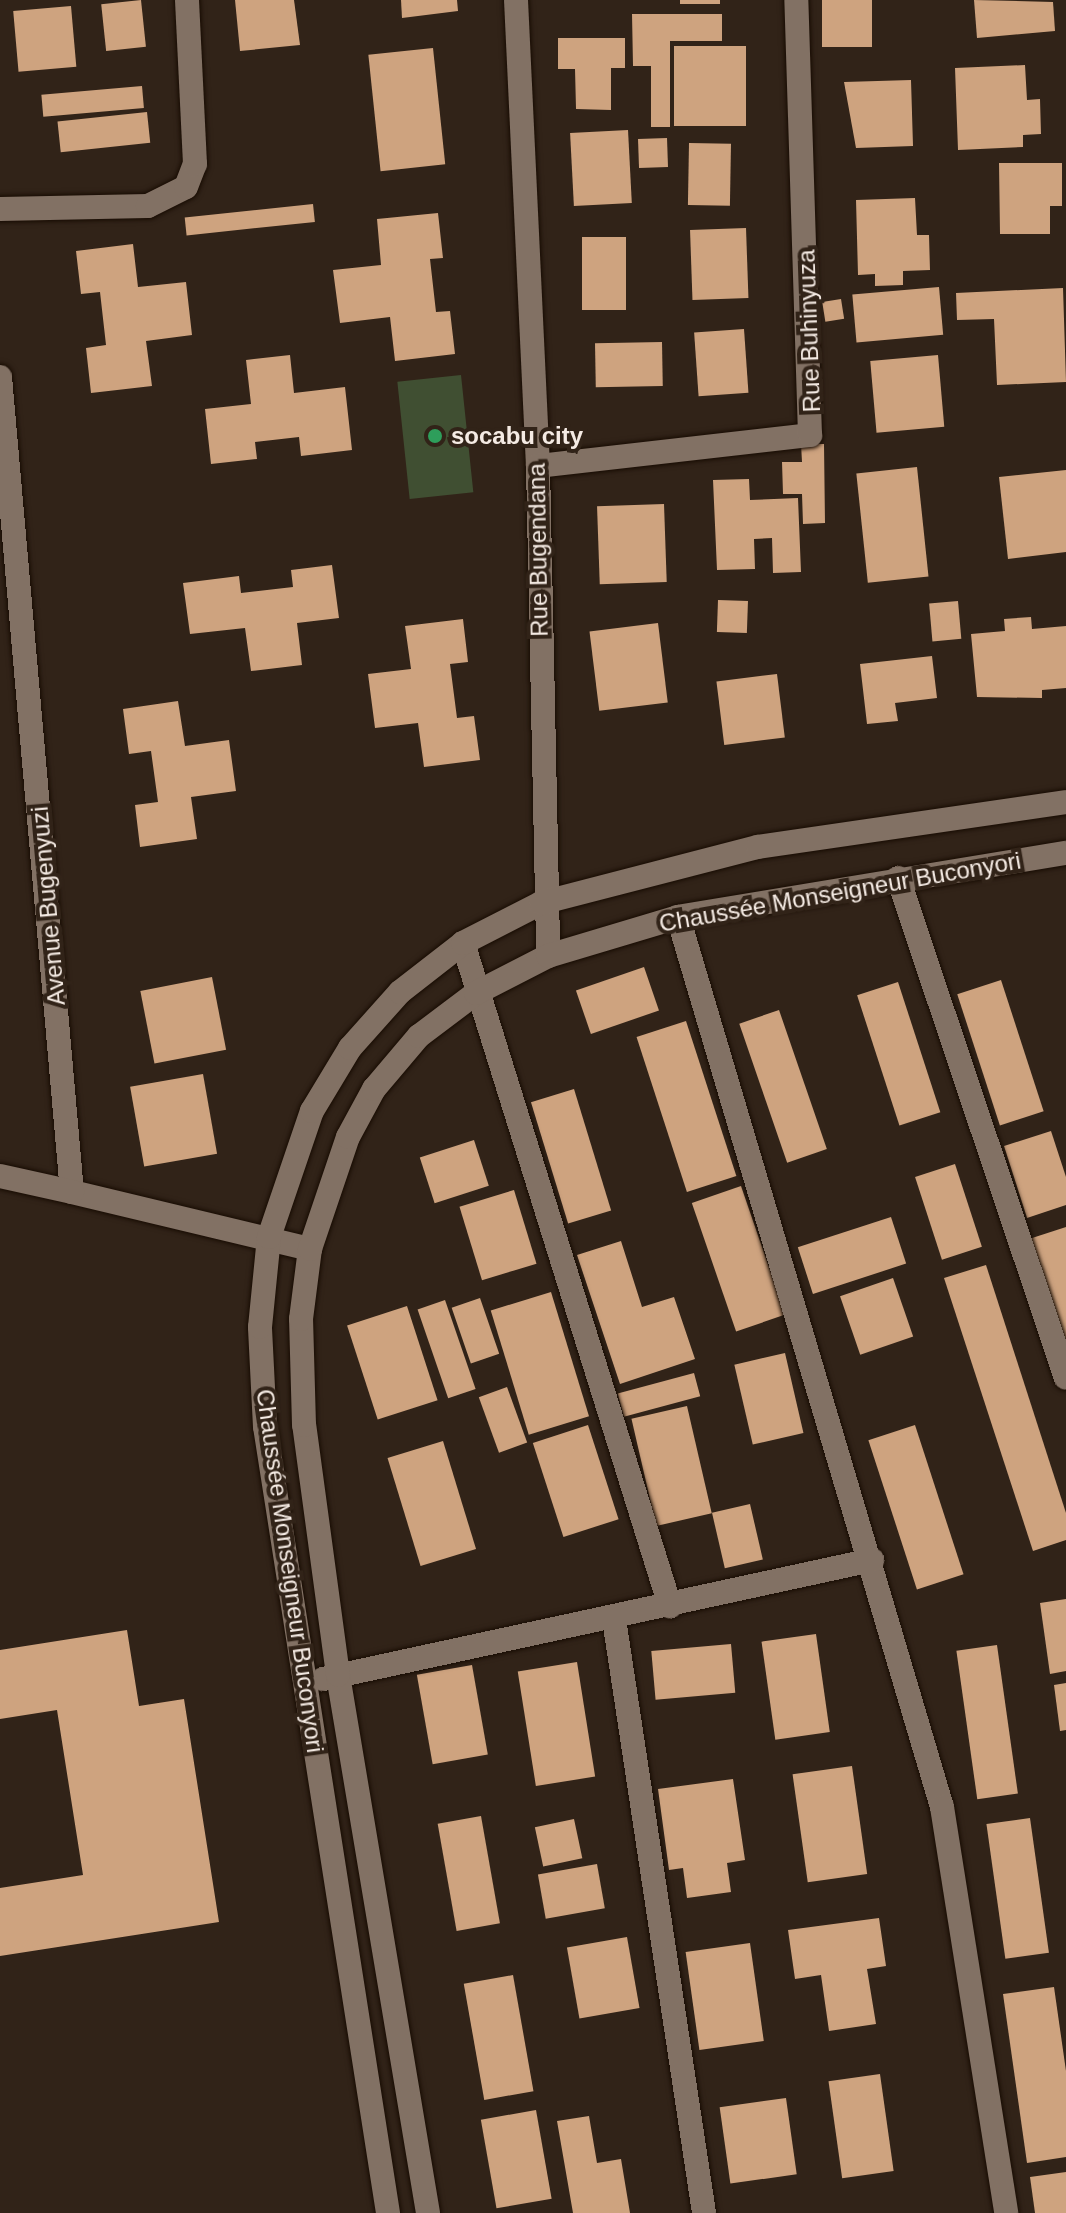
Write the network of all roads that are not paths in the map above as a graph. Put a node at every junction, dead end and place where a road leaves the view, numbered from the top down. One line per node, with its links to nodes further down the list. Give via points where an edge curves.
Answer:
1 (187, 0): 4 (street, via 195,164 186,187 148,206)
2 (516, 0): 6 (street, Rue Bugendana)
3 (796, 0): 6 (street, Rue Buhinyuza, via 810,435 794,442)
4 (0, 209)
5 (0, 377): 16 (street, Avenue Bugenyuzi)
6 (538, 466): 10 (street, Rue Bugendana)
7 (1066, 802): 10 (street, Chaussée Monseigneur Buconyori, via 758,847)
8 (1066, 853): 9 (street, Chaussée Monseigneur Buconyori)
9 (898, 878): 11 (street, Chaussée Monseigneur Buconyori); 19 (street)
10 (541, 903): 12 (street, Chaussée Monseigneur Buconyori); 13 (street, Rue Bugendana)
11 (678, 917): 13 (street, Chaussée Monseigneur Buconyori); 20 (street)
12 (463, 943): 14 (street); 17 (street, Chaussée Monseigneur Buconyori, via 400,992 350,1048 312,1111)
13 (548, 956): 14 (street, Chaussée Monseigneur Buconyori)
14 (476, 993): 18 (street, Chaussée Monseigneur Buconyori, via 419,1036 374,1089 325,1191); 21 (street)
15 (0, 1176): 16 (street)
16 (72, 1192): 17 (street)
17 (269, 1237): 18 (street); 24 (street, Chaussée Monseigneur Buconyori, via 260,1327 265,1427)
18 (310, 1249): 23 (street, Chaussée Monseigneur Buconyori, via 301,1319 304,1425)
19 (1066, 1378)
20 (872, 1560): 21 (street); 28 (street, via 942,1807)
21 (670, 1606): 22 (street)
22 (614, 1619): 23 (street); 27 (street)
23 (338, 1675): 24 (street); 26 (street, Chaussée Monseigneur Buconyori)
24 (306, 1684): 25 (street, Chaussée Monseigneur Buconyori)
25 (388, 2213)
26 (428, 2213)
27 (704, 2213)
28 (1006, 2213)

